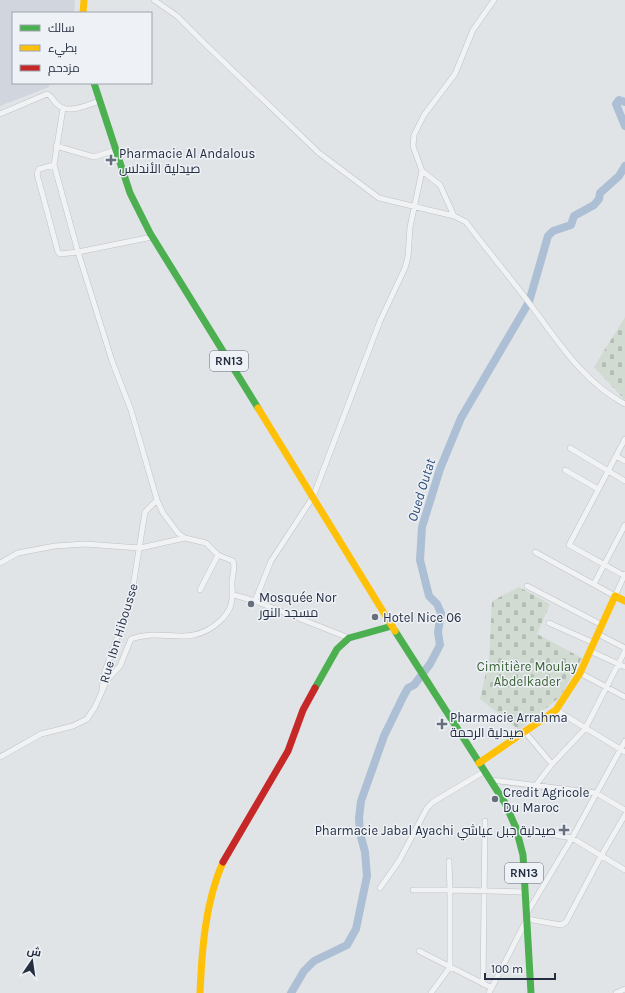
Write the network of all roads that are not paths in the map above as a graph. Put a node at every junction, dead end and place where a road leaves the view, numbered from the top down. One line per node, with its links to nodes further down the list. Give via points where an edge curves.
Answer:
1 (84, 0): 4 (main road)
2 (154, 0): 13 (street, via 189,26 319,153 379,198)
3 (494, 0): 12 (street, via 473,30 455,74 412,139)
4 (83, 12)
5 (94, 84): 6 (main road, RN13)
6 (100, 101): 7 (street, via 71,109); 10 (main road, RN13)
7 (62, 108): 8 (street, via 47,94); 9 (street)
8 (0, 114)
9 (56, 146): 10 (street, via 94,157); 11 (street)
10 (116, 150): 15 (main road, RN13, via 130,193)
11 (54, 165): 16 (street); 16 (street, via 39,169 37,174 58,252)
12 (422, 171): 13 (street); 14 (street, via 440,185)
13 (414, 207): 14 (street); 26 (street, via 405,268 378,326)
14 (454, 216): 17 (street, via 466,222 572,361 612,397)
15 (152, 237): 16 (street); 26 (main road, RN13)
16 (78, 252): 27 (street, via 112,361 131,410)
17 (625, 404)
18 (625, 439): 20 (street)
19 (570, 448): 23 (street)
20 (616, 456): 21 (street); 23 (street)
21 (625, 461)
22 (564, 470): 25 (street)
23 (608, 471): 24 (street); 25 (street)
24 (625, 481)
25 (598, 489): 34 (street, via 569,545)
26 (313, 497): 41 (street, via 271,561); 45 (main road, RN13)
27 (157, 500): 29 (street, via 170,523); 30 (street, Rue Ibn Hibousse, via 146,512)
28 (625, 525): 34 (street)
29 (185, 538): 30 (street); 32 (street, via 206,543)
30 (140, 548): 33 (street, via 85,544 55,546 18,553); 56 (street, Rue Ibn Hibousse, via 131,599 105,671)
31 (535, 552): 36 (street)
32 (218, 555): 38 (street); 39 (street, via 232,560 234,564)
33 (0, 563)
34 (604, 565): 35 (street); 36 (street)
35 (625, 575): 40 (street)
36 (594, 584): 40 (street)
37 (527, 586): 44 (street)
38 (200, 590)
39 (234, 595): 41 (street); 56 (street, via 228,612 210,630 179,637 151,636 131,639 120,666 107,680)
40 (615, 596): 42 (main road); 44 (main road)
41 (255, 601): 47 (street)
42 (625, 601)
43 (549, 623): 48 (street)
44 (602, 625): 46 (main road)
45 (392, 626): 47 (main road); 64 (main road, RN13)
46 (598, 634): 48 (main road); 49 (street)
47 (349, 638): 89 (main road, via 333,656 303,710 288,752 220,868 207,915)
48 (594, 643): 50 (main road)
49 (625, 648)
50 (590, 651): 52 (street); 54 (main road)
51 (625, 652): 52 (street)
52 (618, 663): 53 (street); 55 (street)
53 (625, 667)
54 (580, 673): 55 (street); 58 (main road)
55 (607, 687): 57 (street); 59 (street)
56 (102, 691): 63 (street, via 87,719 73,726 41,734)
57 (625, 697)
58 (556, 710): 59 (street); 60 (main road)
59 (585, 729): 62 (street); 65 (street)
60 (525, 732): 64 (main road); 65 (street)
61 (625, 741): 62 (street)
62 (623, 751): 69 (street)
63 (0, 757)
64 (480, 763): 66 (main road, RN13)
65 (552, 764): 68 (street)
66 (485, 771): 67 (main road, RN13); 78 (street, via 427,808 399,861)
67 (490, 780): 68 (street); 73 (main road, RN13, via 505,803)
68 (536, 785): 69 (street)
69 (596, 793): 70 (street); 74 (street)
70 (625, 810)
71 (625, 815): 75 (street)
72 (485, 821): 81 (street)
73 (516, 828): 74 (street); 82 (main road, RN13, via 523,855)
74 (572, 838): 75 (street); 83 (street)
75 (601, 856): 77 (street); 83 (street, via 563,925)
76 (449, 861): 80 (street)
77 (625, 870)
78 (380, 888)
79 (413, 890): 80 (street)
80 (450, 890): 81 (street); 85 (street)
81 (485, 891): 82 (street); 86 (street)
82 (525, 892): 83 (main road, RN13)
83 (527, 916): 88 (street); 91 (main road, RN13)
84 (419, 951): 85 (street)
85 (450, 966): 86 (street); 90 (street)
86 (483, 984): 88 (street)
87 (625, 989): 92 (street)
88 (490, 990)
89 (200, 993)
90 (431, 993)
91 (531, 993)
92 (616, 993)

